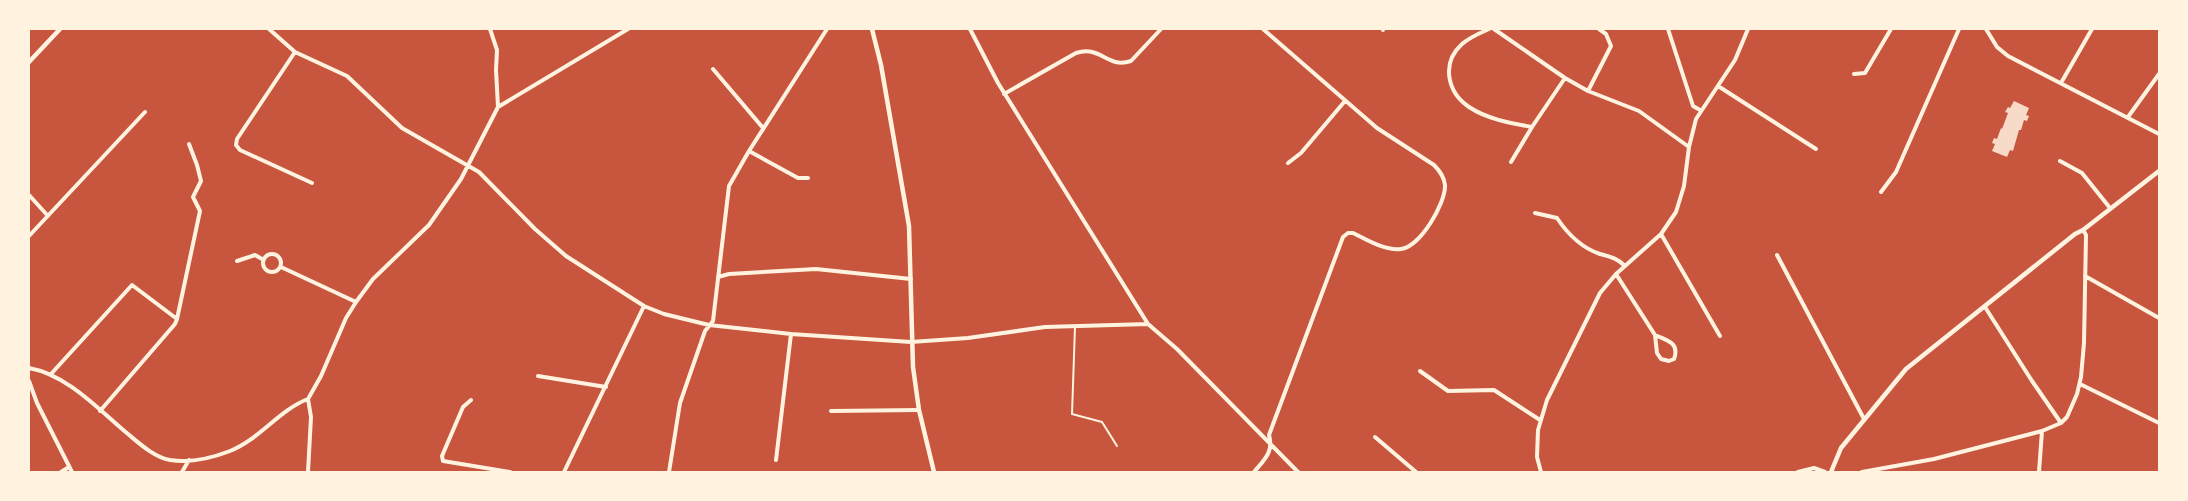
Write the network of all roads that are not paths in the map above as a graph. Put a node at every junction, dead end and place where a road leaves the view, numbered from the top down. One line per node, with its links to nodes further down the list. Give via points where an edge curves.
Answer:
1 (60, 29): 20 (street)
2 (269, 29): 19 (street)
3 (490, 29): 30 (street, via 497,50)
4 (628, 29): 30 (street)
5 (827, 29): 35 (street)
6 (872, 29): 64 (street, via 909,226)
7 (970, 29): 28 (street)
8 (1161, 29): 28 (street, via 1131,61 1116,63 1085,50)
9 (1263, 29): 29 (street)
10 (1489, 29): 34 (street, via 1461,44 1449,66 1448,80 1455,94 1476,111)
11 (1494, 29): 24 (street)
12 (1599, 29): 27 (street, via 1606,34 1611,46)
13 (1668, 29): 31 (street, via 1693,106)
14 (1748, 29): 26 (street, via 1735,60)
15 (1891, 29): 22 (street, via 1865,73)
16 (1959, 29): 48 (street, via 1896,172)
17 (1986, 29): 25 (street, via 1997,47 2008,56)
18 (2092, 29): 25 (street)
19 (296, 52): 44 (street, via 347,76 402,128); 47 (street, via 236,145 240,150)
20 (29, 62)
21 (713, 69): 35 (street)
22 (1854, 74)
23 (2159, 74): 33 (street)
24 (1566, 78): 27 (street); 34 (street)
25 (2061, 83): 33 (street)
26 (1718, 86): 31 (street); 39 (street)
27 (1588, 91): 38 (street, via 1639,111)
28 (1004, 94): 70 (street)
29 (1346, 101): 42 (street, via 1301,153); 95 (street, via 1377,128 1434,165 1443,177 1443,200 1421,237 1408,248 1389,248 1353,233 1345,235 1269,435)
30 (498, 107): 44 (street)
31 (1700, 110): 38 (street)
32 (145, 112): 52 (street)
33 (2128, 117): 36 (street)
34 (1532, 127): 43 (street)
35 (763, 128): 40 (street)
36 (2159, 134)
37 (188, 144): 69 (street, via 201,182 193,197 200,211)
38 (1688, 148): 54 (street, via 1680,201)
39 (1816, 149)
40 (749, 151): 46 (street, via 798,178); 63 (street, via 730,186)
41 (2060, 161): 50 (street, via 2082,173)
42 (1288, 162)
43 (1511, 162)
44 (468, 165): 65 (street, via 429,225 380,272); 66 (street, via 566,256)
45 (2159, 171): 50 (street)
46 (808, 178)
47 (312, 183)
48 (1881, 192)
49 (29, 195): 52 (street)
50 (2110, 208): 53 (street)
51 (1535, 213): 59 (street, via 1557,218 1568,234 1598,253 1618,259)
52 (48, 216): 55 (street)
53 (2083, 230): 62 (street, via 2086,235); 67 (street)
54 (1661, 234): 59 (street); 75 (street)
55 (29, 236)
56 (1777, 254): 89 (street)
57 (262, 259): 58 (street, via 255,255); 60 (street, via 270,273); 60 (street, via 275,254)
58 (237, 261)
59 (1625, 266): 61 (street)
60 (281, 268): 65 (street)
61 (1616, 274): 74 (street); 90 (street, via 1593,306)
62 (2085, 276): 68 (street); 82 (street)
63 (718, 277): 64 (street, via 816,269); 71 (street, via 713,321)
64 (910, 279): 76 (street)
65 (356, 302): 84 (street)
66 (644, 306): 71 (street); 83 (street)
67 (1985, 307): 89 (street, via 1914,362); 91 (street)
68 (2159, 318)
69 (177, 319): 79 (street, via 132,285); 87 (street)
70 (1148, 324): 72 (street); 95 (street, via 1178,349)
71 (709, 325): 73 (street); 106 (street, via 704,331 680,403)
72 (1075, 327): 76 (street, via 1045,327); 96 (lane, via 1072,414 1102,422)
73 (791, 334): 76 (street); 98 (street)
74 (1655, 335): 74 (street, via 1661,359 1669,361 1674,358 1676,353 1672,342)
75 (1720, 336)
76 (911, 342): 86 (street)
77 (29, 368): 79 (street)
78 (1420, 371): 90 (street, via 1448,391 1494,390)
79 (51, 374): 87 (street)
80 (538, 376): 83 (street)
81 (29, 381): 99 (street)
82 (2080, 384): 91 (street, via 2071,411); 92 (street)
83 (606, 387): 105 (street)
84 (308, 399): 97 (street, via 297,403 255,437 230,452); 103 (street, via 311,417)
85 (471, 400): 104 (street, via 463,407 442,461)
86 (919, 410): 88 (street); 107 (street)
87 (100, 411): 97 (street, via 145,448 169,460)
88 (831, 411)
89 (1864, 419): 114 (street, via 1841,448)
90 (1540, 420): 111 (street, via 1537,443)
91 (2062, 423): 93 (street)
92 (2159, 423)
93 (2042, 431): 115 (street, via 1934,459); 116 (street)
94 (1375, 437): 110 (street)
95 (1272, 445): 108 (street); 109 (street)
96 (1117, 446)
97 (189, 460): 102 (street)
98 (776, 460)
99 (69, 467): 100 (street); 101 (street)
100 (61, 472)
101 (72, 472)
102 (182, 472)
103 (308, 472)
104 (510, 472)
105 (564, 472)
106 (669, 472)
107 (934, 472)
108 (1254, 472)
109 (1298, 472)
110 (1416, 472)
111 (1541, 472)
112 (1798, 472): 113 (street, via 1814,468)
113 (1825, 472)
114 (1831, 472)
115 (1862, 472)
116 (2038, 472)

